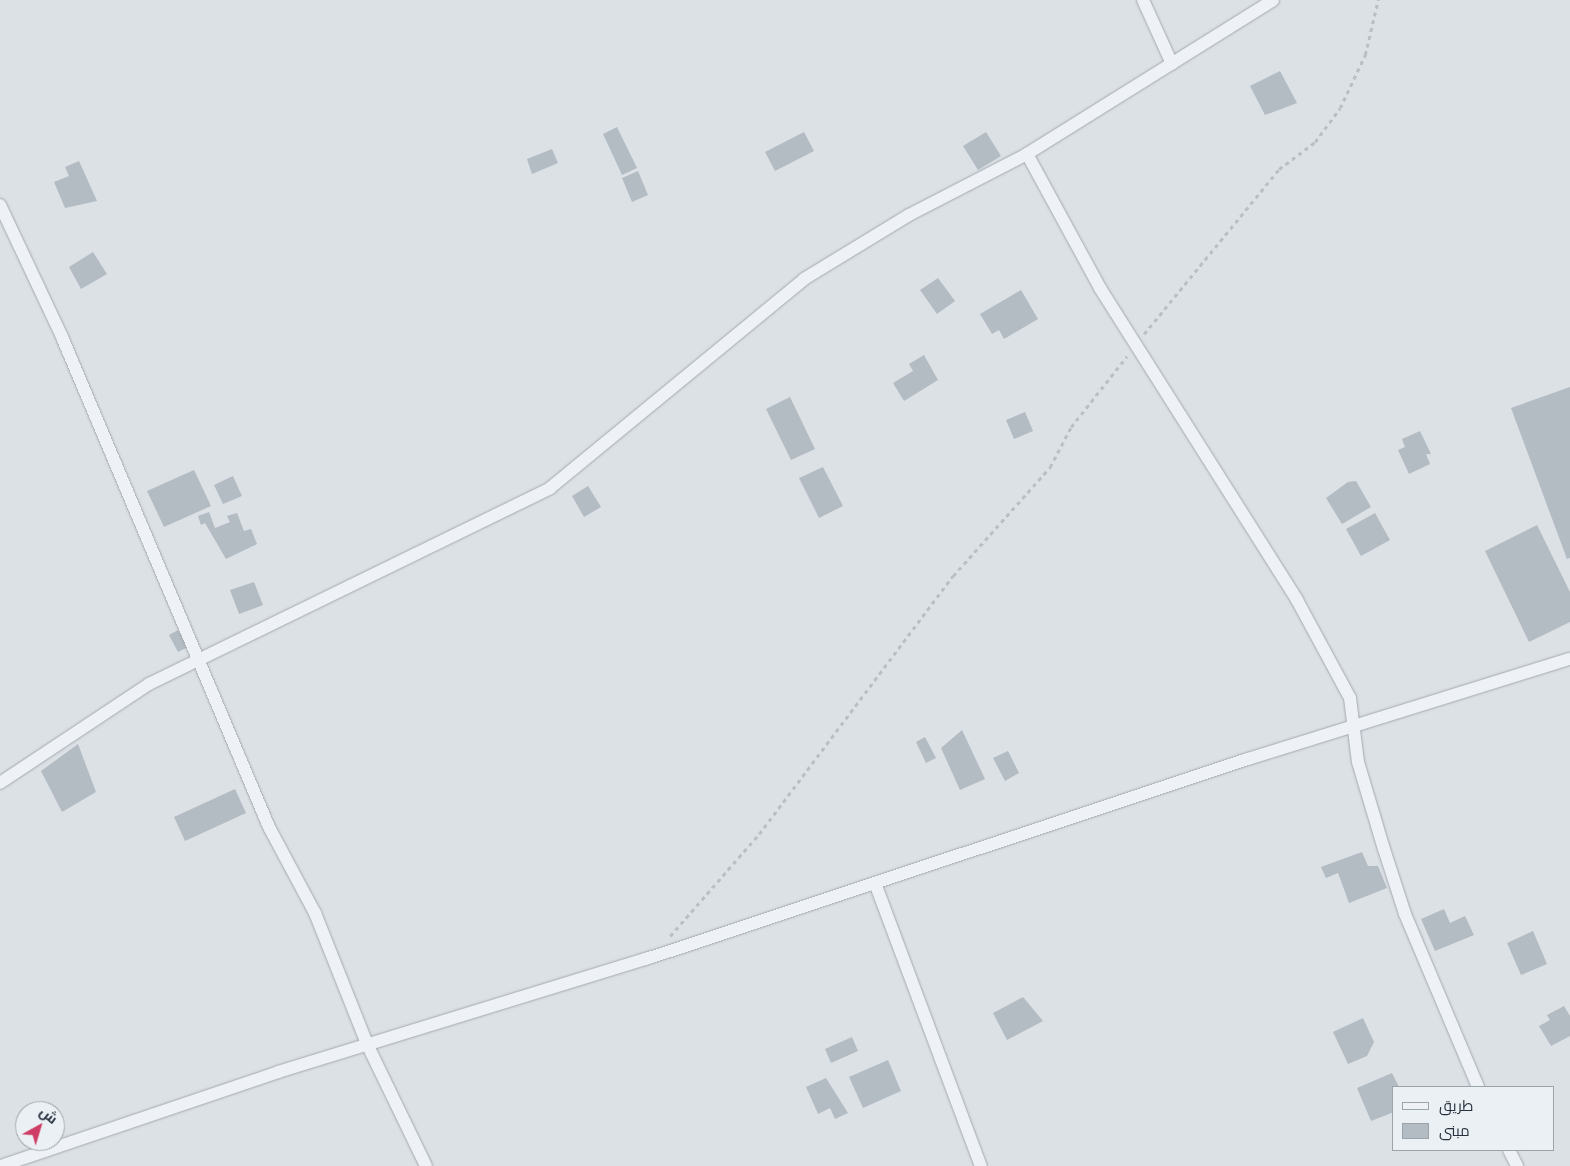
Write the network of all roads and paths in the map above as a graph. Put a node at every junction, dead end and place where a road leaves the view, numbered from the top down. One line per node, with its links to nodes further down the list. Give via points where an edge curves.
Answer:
1 (1143, 0): 4 (street)
2 (1273, 0): 4 (street)
3 (1378, 0): 7 (path, via 1365,55 1340,108 1315,142 1279,169)
4 (1172, 64): 5 (street)
5 (1027, 154): 7 (street); 8 (street, via 908,215 804,279 550,488)
6 (0, 205): 8 (street, via 62,337)
7 (1136, 344): 10 (street, via 1297,600 1350,698); 13 (path, via 1071,427 1050,467 953,576 759,834)
8 (197, 659): 11 (street, via 149,684); 14 (street, via 269,827 315,913)
9 (1570, 659): 10 (street)
10 (1356, 727): 12 (street); 15 (street, via 1362,778 1405,914)
11 (0, 782)
12 (875, 883): 14 (street); 19 (street)
13 (665, 941)
14 (368, 1046): 17 (street); 18 (street)
15 (1478, 1086)
16 (1510, 1151): 20 (street)
17 (1, 1166)
18 (426, 1166)
19 (981, 1166)
20 (1517, 1166)

